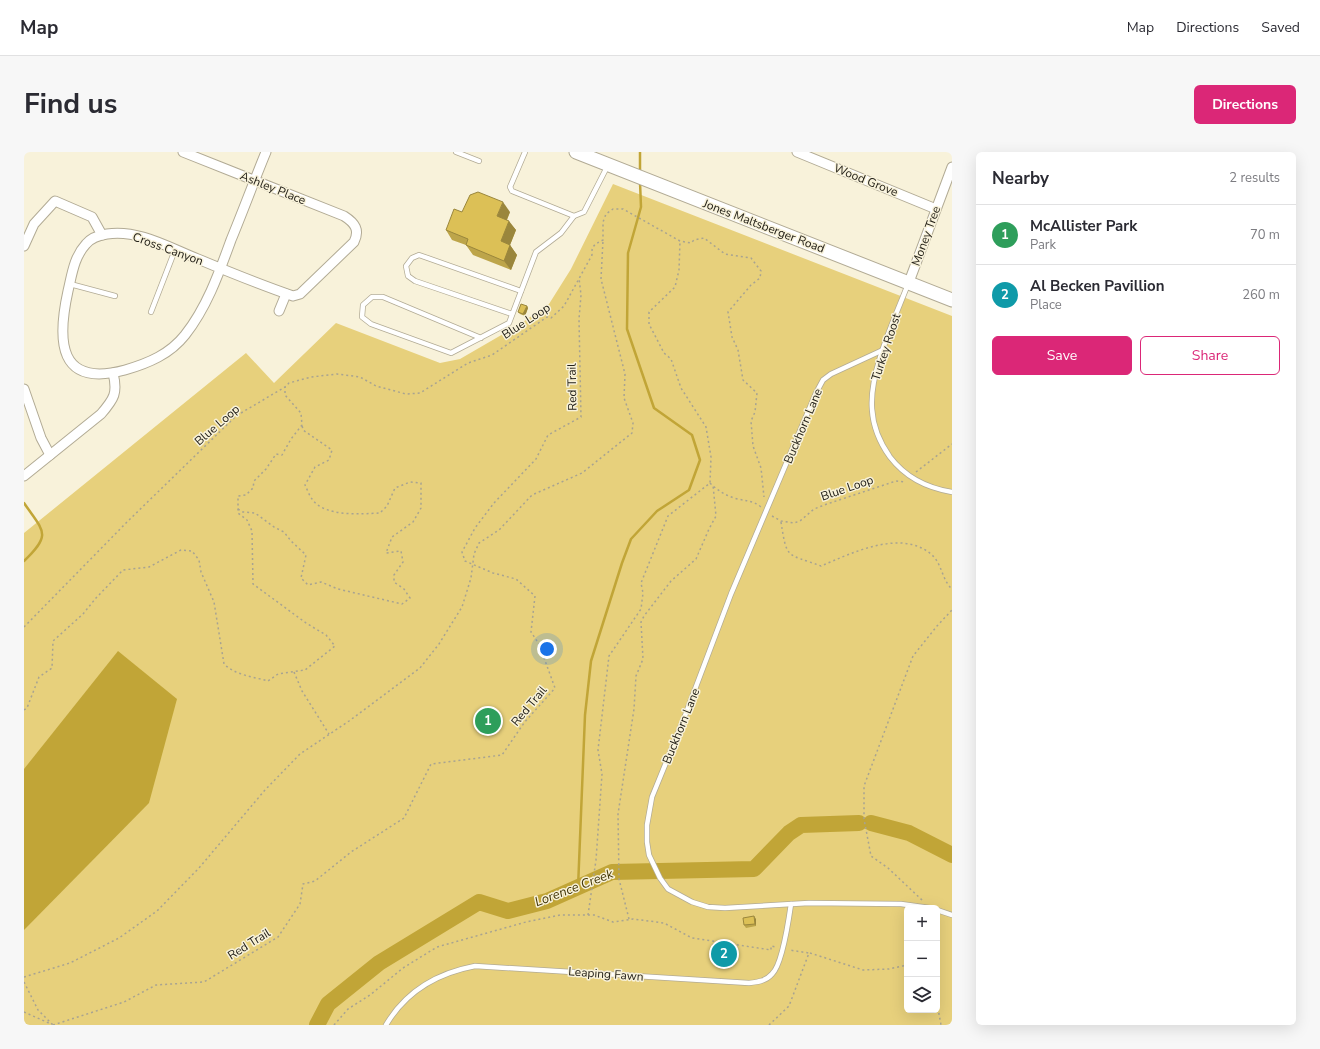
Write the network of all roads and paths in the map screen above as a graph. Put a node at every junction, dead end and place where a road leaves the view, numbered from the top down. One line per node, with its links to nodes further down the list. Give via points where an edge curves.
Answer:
1 (183, 152): 10 (street, Ashley Place)
2 (266, 152): 10 (street, Cross Canyon)
3 (456, 152): 7 (lane)
4 (525, 152): 12 (lane, via 510,187 512,191)
5 (576, 152): 8 (main road, Jones Maltsberger Road)
6 (796, 152): 11 (street, Wood Grove)
7 (478, 161)
8 (609, 166): 12 (lane, via 584,212); 20 (main road, Jones Maltsberger Road)
9 (951, 172): 11 (street, Money Tree)
10 (254, 180): 18 (street, Cross Canyon); 23 (street, Ashley Place, via 344,216 353,221 357,230 354,242 300,294)
11 (936, 209): 20 (street, Money Tree)
12 (574, 216): 22 (lane, via 561,233 536,252)
13 (102, 235): 16 (street, via 92,217 55,201 34,224); 17 (street, Cross Canyon, via 130,234); 21 (street, Cross Canyon, via 87,243 75,259)
14 (603, 240): 15 (path, via 603,222 606,214 614,209 622,209); 19 (path, Blue Loop, via 594,244 591,249 592,255); 46 (path, via 601,279 625,374 624,398 633,423 632,433 582,473 532,495 499,530 479,544)
15 (680, 241): 40 (path, via 679,270 675,287 649,312 649,324 664,353 672,359 681,388 706,427 711,457); 44 (path, via 691,243 704,238 725,254 751,258 761,271 760,278 728,312 743,380 757,392 755,412 751,421 753,446 761,468)
16 (24, 246)
17 (175, 250): 18 (street, Cross Canyon); 27 (lane)
18 (221, 268): 23 (street); 31 (street, Cross Canyon, via 205,303 176,345 158,358)
19 (579, 278): 32 (path, Blue Loop, via 564,306 551,318 547,317 492,355 468,363 420,393 406,394 376,386 360,378 337,374 311,377 289,383); 46 (path, Red Trail, via 581,417 548,434 536,459 494,503 475,528 462,552 465,561)
20 (909, 282): 25 (main road, Jones Maltsberger Road); 30 (lane, Turkey Roost)
21 (70, 284): 24 (lane); 31 (street, Cross Canyon, via 62,321 66,352 72,363 81,371 94,375)
22 (521, 291): 28 (lane); 28 (lane, via 419,255 412,258 406,266 408,276 415,281)
23 (286, 294): 26 (street)
24 (115, 296)
25 (952, 299)
26 (279, 311)
27 (151, 312)
28 (512, 314): 29 (lane, via 509,323)
29 (481, 338): 29 (lane, via 451,353 371,324 362,317 363,305 372,297 383,297)
30 (883, 350): 42 (lane, Turkey Roost, via 871,408 878,436 894,461 906,473 936,489); 44 (lane, Buckhorn Lane, via 838,370 823,380)
31 (113, 373): 36 (street, via 116,390 111,403)
32 (285, 387): 34 (path, via 286,395 301,413); 49 (path, Blue Loop, via 236,416)
33 (24, 389): 36 (street, via 41,438)
34 (302, 425): 43 (path, via 282,455 276,454 266,469 254,480 253,488 246,495 238,496); 43 (path, via 303,430 332,450 329,460 315,467 305,485 312,500 323,509 356,514 380,513 387,506 396,488 410,482 421,483 421,508 413,522 392,537 386,553 401,551 403,562 394,575 394,582 410,598 402,604 338,589 320,582 308,585 300,578 306,555 284,532 255,513)
35 (952, 444): 37 (path)
36 (50, 455): 38 (street)
37 (916, 472)
38 (24, 476)
39 (908, 479): 45 (path, Blue Loop, via 814,509 794,523)
40 (710, 483): 41 (path); 57 (path, via 668,516 641,583 643,593 640,609 609,656 598,750 602,774 596,860)
41 (713, 485): 44 (path, via 733,498 756,503); 59 (path, via 716,516 696,559 671,581 641,622 643,659 636,676 634,709 618,814 619,879)
42 (952, 492)
43 (238, 509): 50 (path, via 238,513 247,520 252,531 253,584 306,624 326,635 335,646 312,666)
44 (767, 512): 45 (path); 54 (lane, Buckhorn Lane, via 731,594 652,797 647,842 654,867 668,889 692,902 708,907 725,908)
45 (780, 521): 47 (path, via 785,548 789,554 821,566 872,547 904,543 920,547 932,556)
46 (472, 565): 52 (path, via 471,578 462,606 439,644 420,668); 68 (path, Red Trail, via 516,579 535,596 531,632 539,644 555,688 524,723 502,755 431,764 404,818 351,852 315,881 303,884 300,904 278,937 204,982 156,985 124,1002)
47 (952, 589)
48 (952, 610): 53 (path, via 913,656 864,786 864,819 871,856)
49 (24, 627)
50 (294, 672): 51 (path, via 278,674 268,681 238,673 224,664 214,602 201,572 199,560 192,551 181,550 149,567 123,570 83,614 53,641 52,668 39,677); 52 (path, via 302,691)
51 (24, 710)
52 (329, 734): 64 (path, via 300,754 264,790 199,868 157,911 119,938 70,963)
53 (923, 901)
54 (791, 904): 55 (lane, Buckhorn Lane); 70 (lane, Leaping Fawn, via 787,934 774,973 759,982 475,966 446,974 419,988 401,1004)
55 (908, 905)
56 (940, 911): 58 (lane)
57 (588, 915): 59 (path, via 613,922); 69 (path, via 560,915 526,922 437,947 403,968 348,1009)
58 (952, 915)
59 (629, 919): 60 (path, via 664,923 692,938 770,950 771,946)
60 (776, 947)
61 (785, 949): 62 (path)
62 (809, 953): 63 (path, via 863,970); 71 (path, via 789,1006)
63 (904, 966)
64 (24, 977)
65 (24, 982): 68 (path, via 38,1010)
66 (24, 1012): 68 (path)
67 (939, 1013): 72 (path)
68 (53, 1025)
69 (334, 1025)
70 (386, 1025)
71 (769, 1025)
72 (941, 1025)

